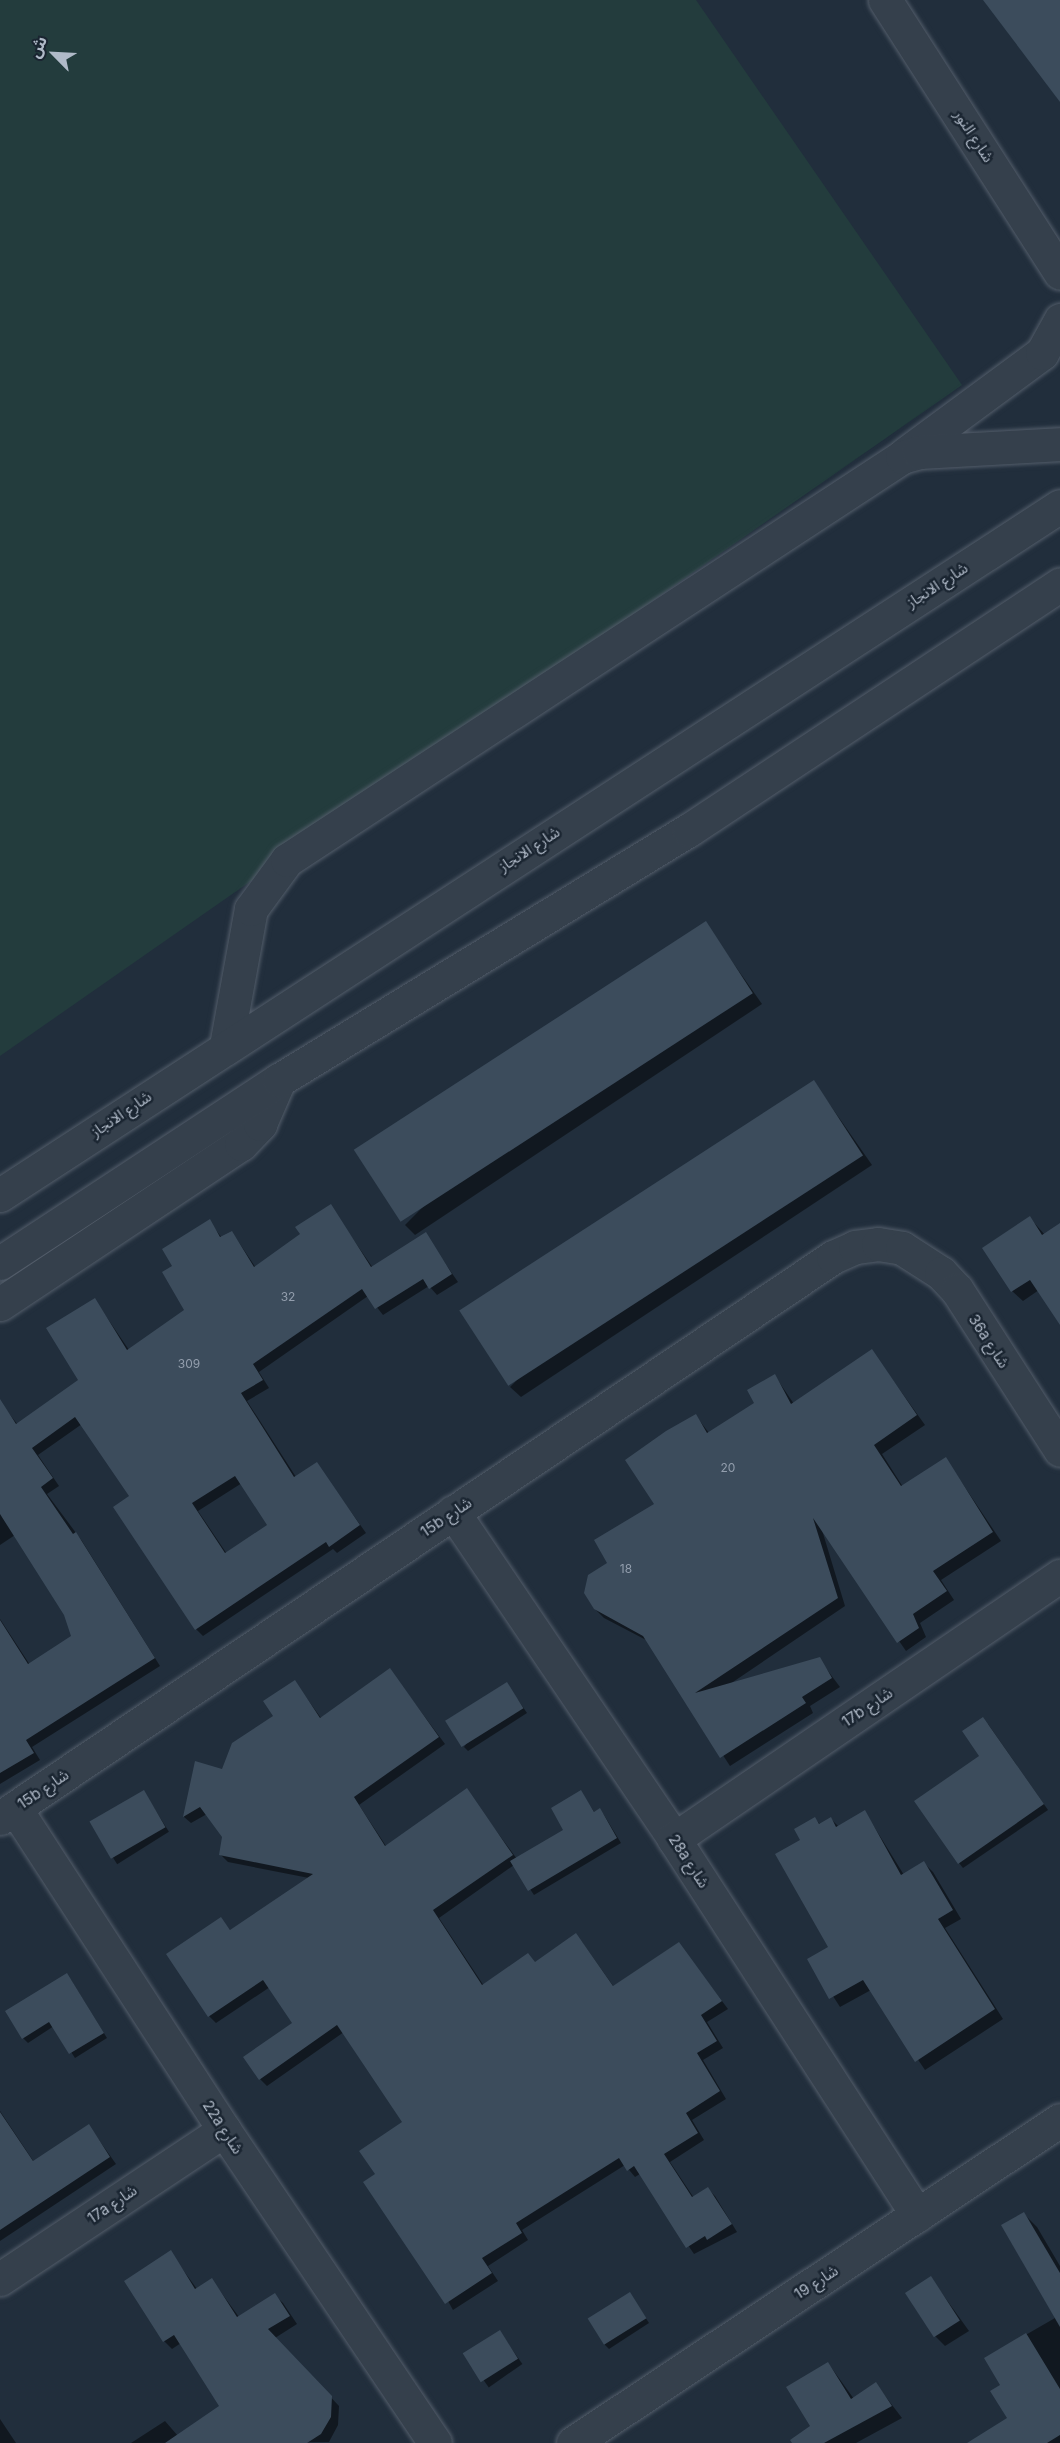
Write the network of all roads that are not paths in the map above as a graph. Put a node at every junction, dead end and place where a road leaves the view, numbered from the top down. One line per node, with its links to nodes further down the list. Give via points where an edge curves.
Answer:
1 (885, 0): 2 (street, شارع النور)
2 (1058, 266)
3 (1060, 320): 5 (street, via 1042,353)
4 (1060, 444): 5 (street, via 928,451)
5 (902, 457): 8 (street, via 287,861 251,909)
6 (1060, 506): 8 (street, شارع الانجاز)
7 (1058, 586): 9 (street, via 689,830)
8 (226, 1046): 10 (street, شارع الانجاز)
9 (279, 1080): 14 (street); 15 (street, via 260,1124 241,1144)
10 (138, 1102): 11 (street, via 38,1144); 12 (street, شارع الانجاز)
11 (0, 1170)
12 (0, 1195)
13 (902, 1248): 16 (street, 36a شارع, via 923,1258 957,1290); 17 (street, 15b شارع, via 878,1244 855,1247 833,1257)
14 (0, 1263)
15 (0, 1304)
16 (1060, 1450)
17 (453, 1512): 19 (street, 15b شارع); 20 (street, 28a شارع)
18 (1060, 1576): 20 (street, 17b شارع)
19 (8, 1813): 22 (street, 22a شارع)
20 (674, 1839): 23 (street, 28a شارع)
21 (1060, 2120): 23 (street, شارع 19)
22 (224, 2130): 24 (street, 17a شارع); 25 (street, 22a شارع)
23 (917, 2215): 26 (street, شارع 19)
24 (0, 2279)
25 (435, 2443)
26 (573, 2443)

